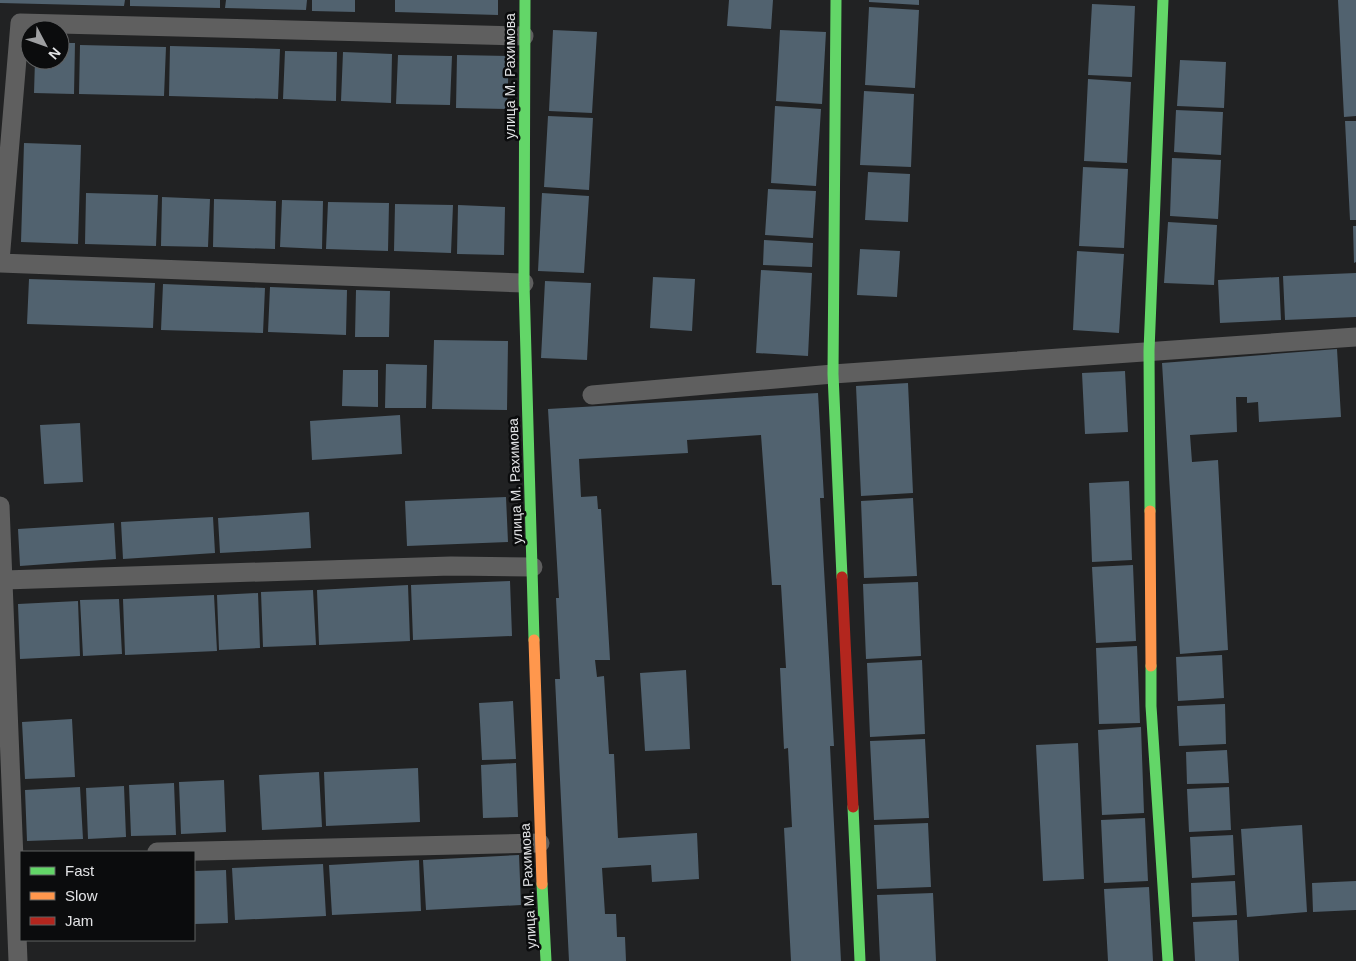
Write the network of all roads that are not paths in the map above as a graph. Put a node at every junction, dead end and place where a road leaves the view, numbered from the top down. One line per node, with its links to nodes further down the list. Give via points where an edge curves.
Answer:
1 (526, 0): 4 (street, улица М. Рахимова)
2 (836, 0): 9 (street)
3 (1163, 0): 8 (street)
4 (524, 36): 5 (street, via 20,22); 6 (street, улица М. Рахимова)
5 (0, 262): 6 (street)
6 (524, 283): 12 (street, улица М. Рахимова)
7 (1356, 337): 8 (street)
8 (1149, 351): 9 (street); 20 (street, via 1151,706)
9 (833, 374): 10 (street); 19 (street)
10 (592, 395)
11 (0, 506): 13 (street)
12 (533, 567): 13 (street, via 451,566); 14 (street, улица М. Рахимова)
13 (4, 580): 16 (street)
14 (540, 843): 15 (street); 18 (street, улица М. Рахимова)
15 (195, 851)
16 (18, 856): 17 (street)
17 (18, 961)
18 (546, 961)
19 (860, 961)
20 (1168, 961)

